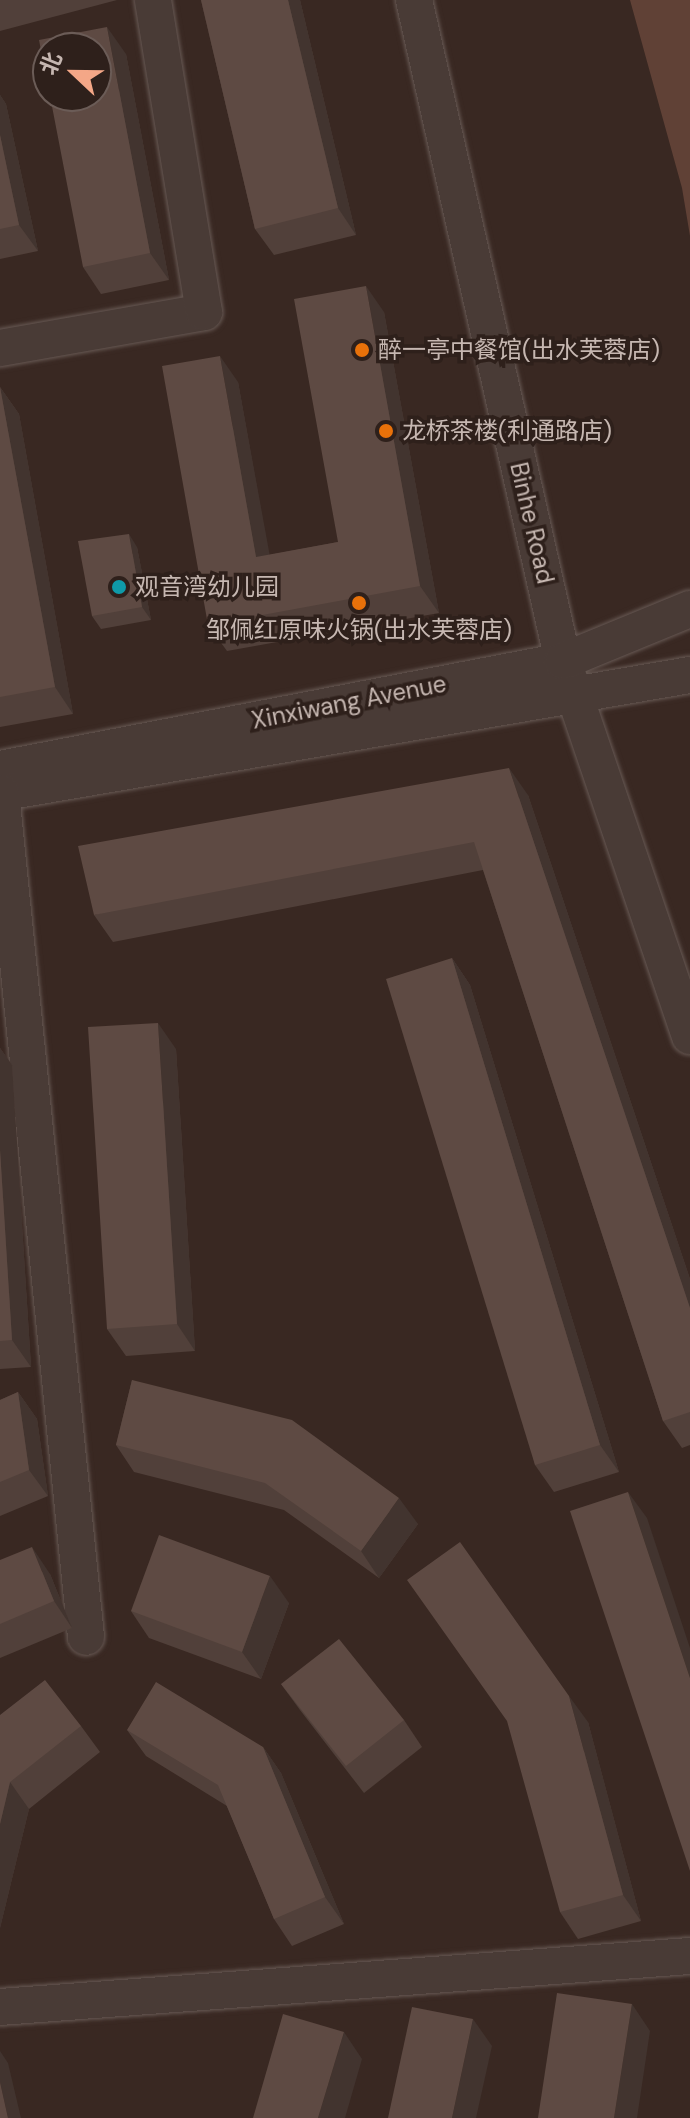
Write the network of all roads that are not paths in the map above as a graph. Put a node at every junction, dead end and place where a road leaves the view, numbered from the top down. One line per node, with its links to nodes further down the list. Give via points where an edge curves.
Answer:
1 (153, 0): 3 (street, via 204,312)
2 (414, 0): 5 (street, Binhe Road)
3 (0, 348)
4 (690, 609): 5 (street, Xinxiwang Avenue)
5 (563, 661): 7 (street, Binhe Road); 8 (street, Xinxiwang Avenue)
6 (690, 675): 7 (street)
7 (577, 700): 9 (street); 10 (street, Binhe Road)
8 (0, 769)
9 (0, 793): 11 (street)
10 (690, 1036)
11 (86, 1637)
12 (690, 1956): 13 (street)
13 (0, 2007)

